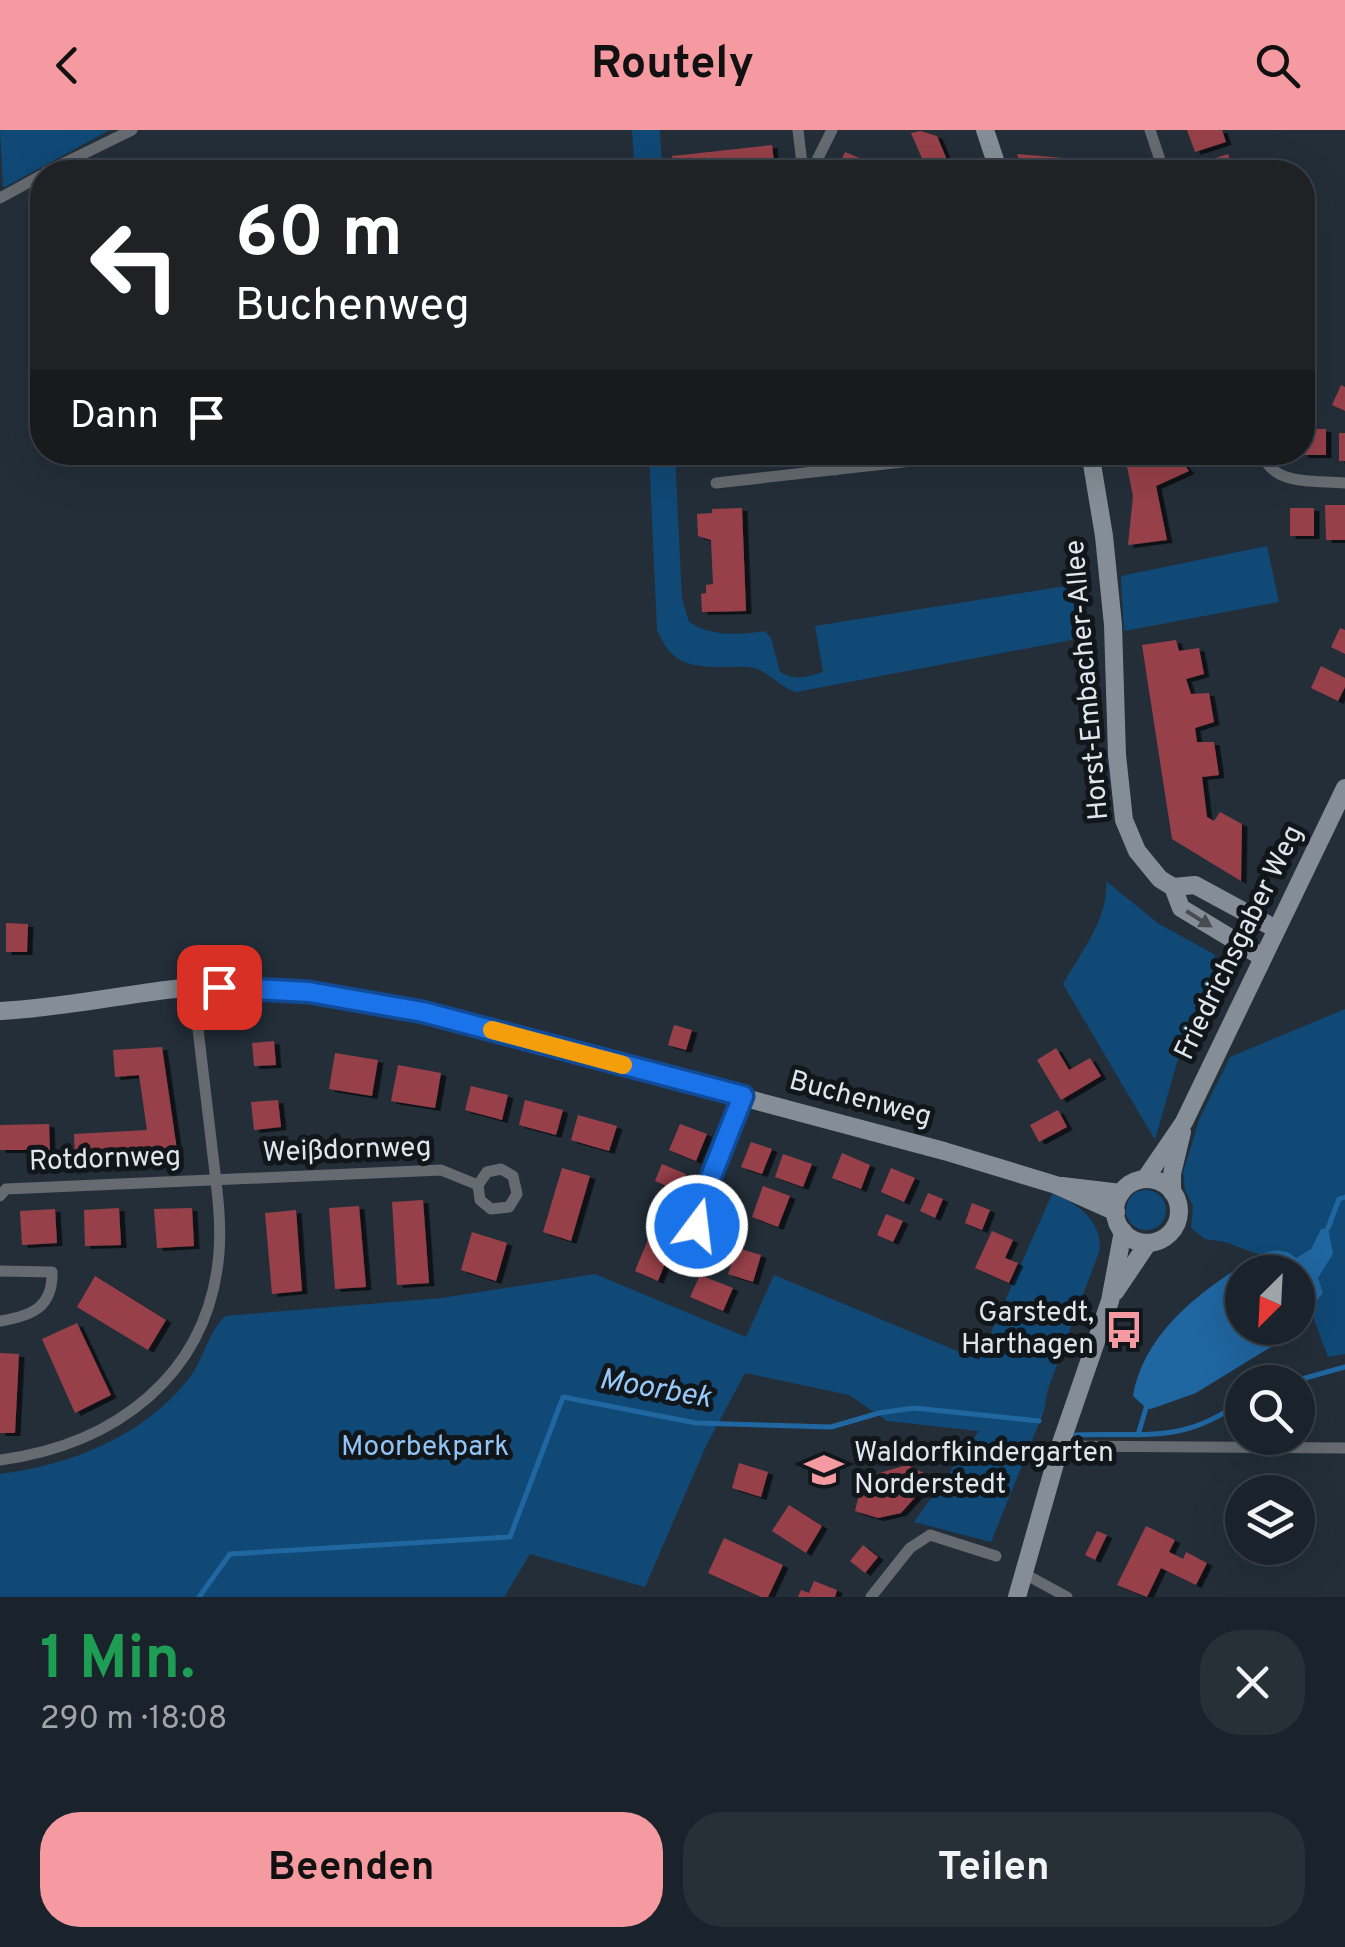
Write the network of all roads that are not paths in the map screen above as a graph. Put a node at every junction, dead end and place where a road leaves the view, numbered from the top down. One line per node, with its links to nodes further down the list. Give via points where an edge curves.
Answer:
1 (132, 130): 6 (street)
2 (798, 130): 7 (street)
3 (832, 130): 8 (street)
4 (985, 130): 9 (street)
5 (1150, 130): 10 (street)
6 (72, 160)
7 (802, 160)
8 (817, 160)
9 (995, 160)
10 (1160, 160)
11 (30, 182): 12 (street)
12 (0, 198)
13 (834, 465): 17 (street)
14 (878, 465): 17 (street)
15 (1092, 465): 21 (street, Horst-Embacher-Allee, via 1111,607 1124,820 1146,864)
16 (1266, 465): 19 (street, via 1280,477)
17 (834, 470): 18 (street)
18 (716, 483)
19 (1345, 483)
20 (1345, 788): 22 (street, Friedrichsgaber Weg)
21 (1173, 886): 22 (street, via 1195,885); 23 (street, Horst-Embacher-Allee, one-way to 23, via 1181,908)
22 (1276, 929): 23 (street, Friedrichsgaber Weg)
23 (1262, 957): 27 (street, Friedrichsgaber Weg)
24 (193, 987): 25 (street, Buchenweg); 26 (street, Buchenweg, via 260,988 423,1012); 29 (street)
25 (0, 1011)
26 (743, 1096): 31 (street, Buchenweg); 35 (street)
27 (1184, 1122): 28 (street, Friedrichsgaber Weg); 32 (street, Friedrichsgaber Weg)
28 (1145, 1180): 32 (street); 33 (street)
29 (216, 1181): 30 (street, Weißdornweg, via 441,1170); 34 (street, Rotdornweg, via 6,1189); 44 (street, via 214,1286 175,1370 106,1428 51,1452)
30 (478, 1185)
31 (1056, 1185): 33 (street, Buchenweg); 36 (street, Buchenweg)
32 (1172, 1192): 38 (street, via 1179,1208 1176,1225)
33 (1121, 1193): 36 (street)
34 (0, 1196)
35 (708, 1200)
36 (1116, 1212): 37 (street)
37 (1123, 1231): 38 (street); 40 (street)
38 (1148, 1242): 40 (street)
39 (0, 1271): 41 (street, via 52,1272 53,1290 39,1309)
40 (1110, 1300): 42 (street)
41 (0, 1321)
42 (1060, 1446): 43 (street); 46 (street)
43 (1345, 1448)
44 (0, 1460)
45 (996, 1556): 47 (street, via 930,1535 910,1548)
46 (1023, 1573): 48 (street); 49 (street)
47 (872, 1597)
48 (1016, 1597)
49 (1067, 1597)

